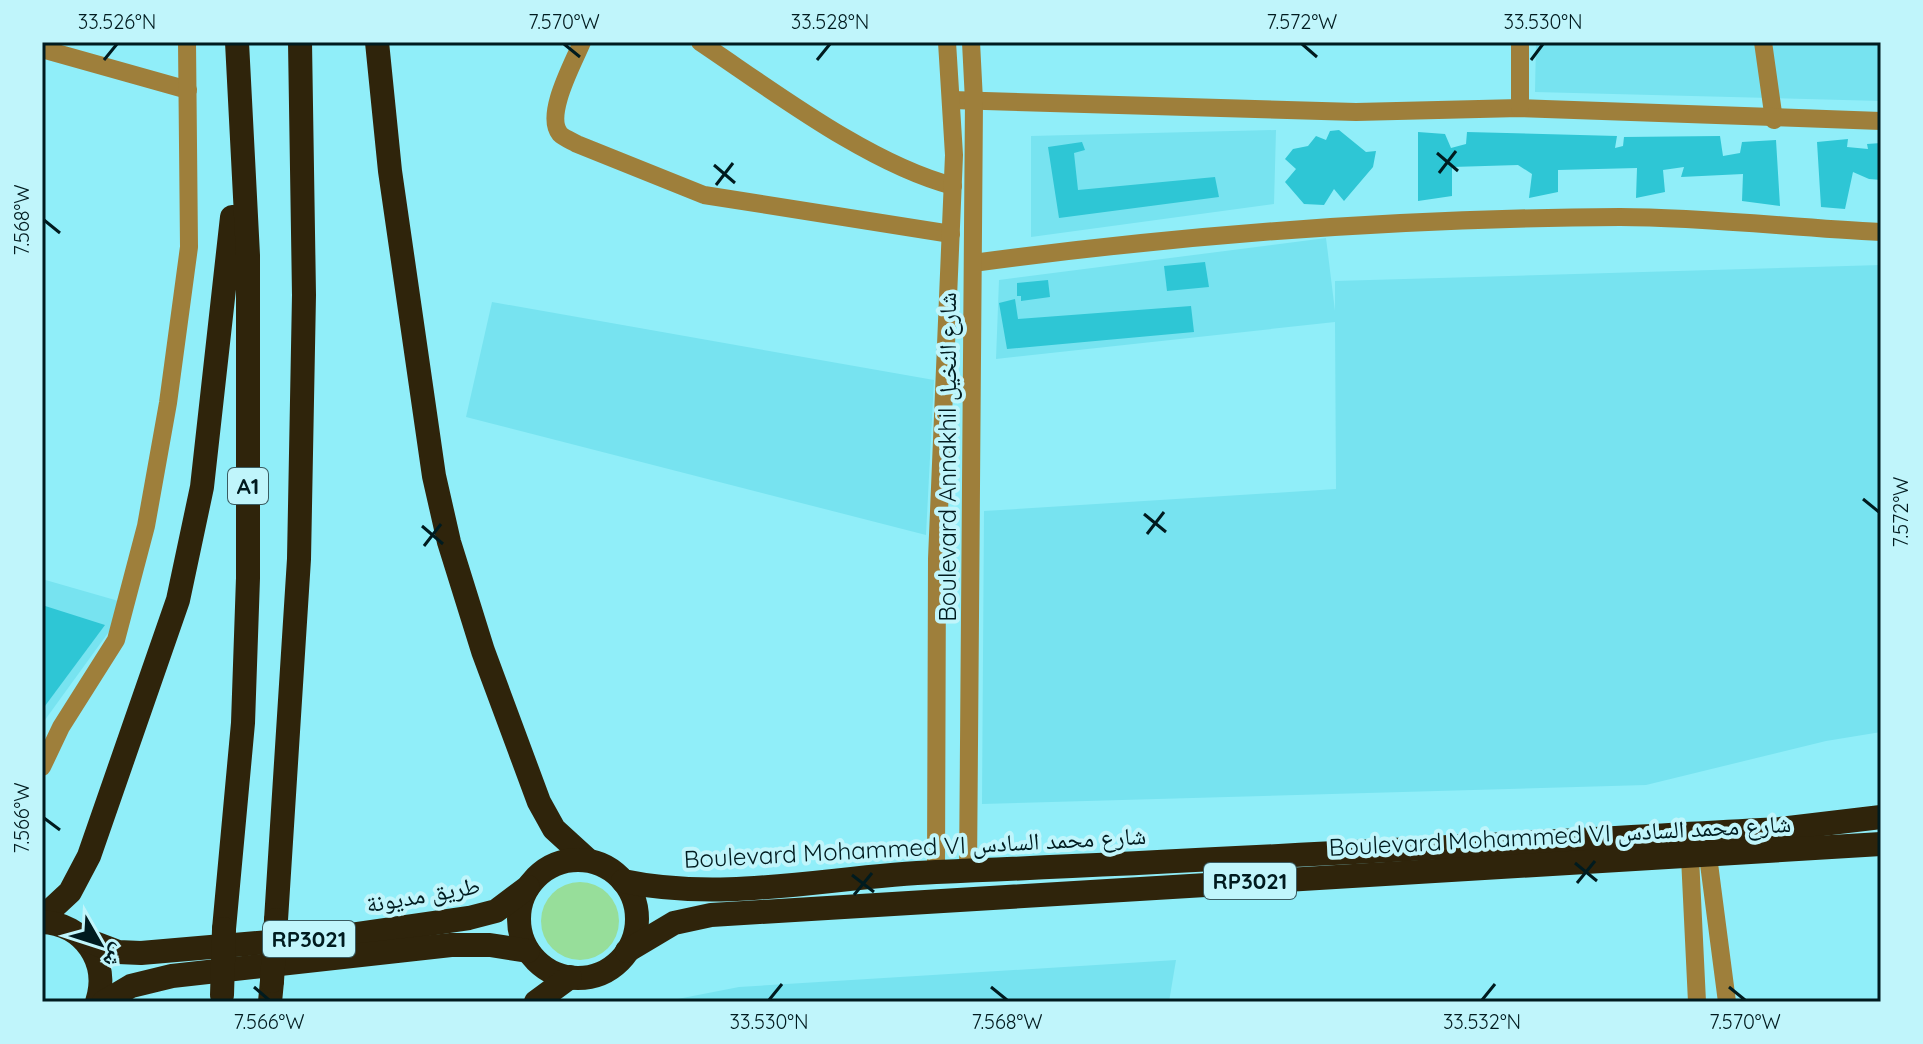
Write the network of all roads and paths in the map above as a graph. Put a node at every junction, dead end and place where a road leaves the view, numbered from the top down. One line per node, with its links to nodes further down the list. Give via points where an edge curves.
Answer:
1 (187, 42): 12 (street)
2 (237, 42): 15 (highway, A1)
3 (300, 42): 37 (highway, A1, bridge, via 304,295 299,559)
4 (377, 42): 27 (highway, via 390,171 434,476 449,542 539,802 554,829)
5 (582, 42): 21 (street, via 554,121 560,134 577,144 704,195)
6 (700, 42): 19 (street, via 919,177)
7 (947, 42): 13 (street, Boulevard Annakhil شارع النخيل)
8 (971, 42): 14 (street, Boulevard Annakhil شارع النخيل)
9 (1520, 42): 16 (street)
10 (1763, 42): 17 (street)
11 (42, 49): 12 (street)
12 (188, 90): 23 (street, via 189,247 146,526 116,640)
13 (952, 100): 14 (street); 19 (street, Boulevard Annakhil شارع النخيل)
14 (974, 101): 16 (street, via 1356,112); 22 (street, Boulevard Annakhil شارع النخيل)
15 (237, 103): 32 (highway, via 228,272 202,487 178,600 89,856 70,892); 38 (highway, A1, bridge, via 248,255 248,578 243,723)
16 (1520, 108): 17 (street)
17 (1774, 120): 18 (street)
18 (1881, 121)
19 (953, 186): 21 (street, Boulevard Annakhil شارع النخيل)
20 (1881, 232): 22 (street, via 1624,217 1339,224)
21 (951, 234): 28 (street, Boulevard Annakhil شارع النخيل, via 937,559)
22 (973, 263): 29 (street, Boulevard Annakhil شارع النخيل)
23 (42, 767)
24 (1881, 817): 29 (highway, Boulevard Mohammed VI شارع محمد السادس / RP3021, via 1764,830)
25 (1881, 844): 26 (highway, Boulevard Mohammed VI شارع محمد السادس / RP3021)
26 (1699, 856): 35 (highway, Boulevard Mohammed VI شارع محمد السادس / RP3021, via 711,915 674,923); 42 (street); 43 (street)
27 (588, 860): 30 (highway, RP3021); 31 (highway, RP3021, via 554,864)
28 (936, 872): 29 (highway, Boulevard Mohammed VI شارع محمد السادس / RP3021); 30 (highway, Boulevard Mohammed VI شارع محمد السادس / RP3021, via 717,891 666,890)
29 (968, 873)
30 (623, 881): 35 (highway, via 637,915)
31 (528, 887): 33 (highway, طريق مديونة / RP3021, via 487,914 351,935 141,953 118,952); 34 (highway, via 518,919)
32 (42, 920): 33 (highway, RP3021)
33 (84, 939): 39 (highway, via 101,972)
34 (528, 951): 36 (highway, RP3021, via 546,969); 40 (highway, طريق مديونة / RP3021, via 451,945 172,976 131,986)
35 (627, 951): 36 (highway, RP3021, via 603,972)
36 (570, 977): 41 (highway)
37 (271, 992)
38 (221, 999)
39 (97, 1002)
40 (104, 1002)
41 (536, 1002)
42 (1697, 1002)
43 (1727, 1002)

